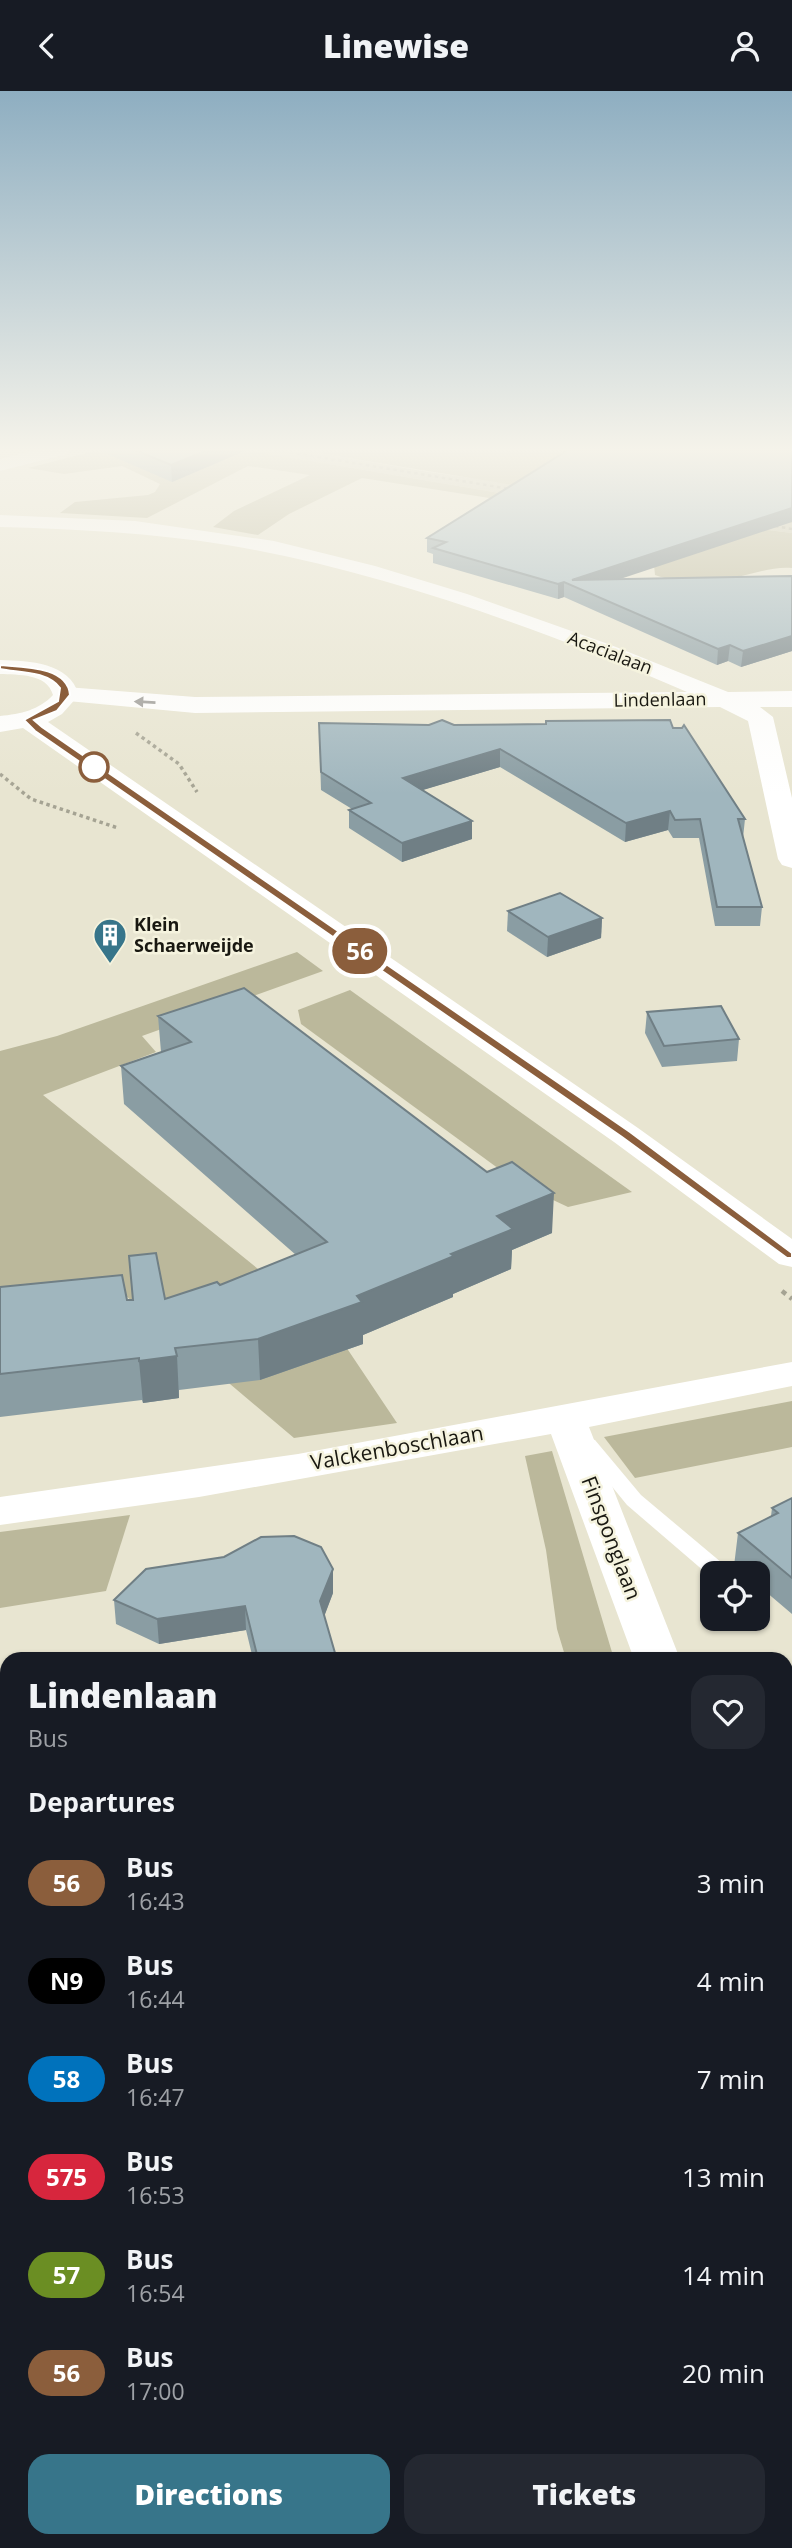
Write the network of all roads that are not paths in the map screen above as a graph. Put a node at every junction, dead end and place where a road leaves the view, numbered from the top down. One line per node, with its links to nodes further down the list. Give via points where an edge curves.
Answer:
1 (343, 565): 4 (street, Acacialaan, via 473,603)
2 (0, 667): 3 (street, via 50,675 60,681)
3 (65, 695): 4 (street, Lindenlaan, one-way to 3, via 195,705); 6 (street, via 54,709)
4 (724, 699): 5 (street, Lindenlaan); 7 (street, Acacialaan, via 760,717)
5 (792, 699)
6 (14, 722): 8 (street, via 626,1135)
7 (792, 859)
8 (792, 1256)
9 (792, 1374): 10 (street, Valckenboschlaan)
10 (565, 1418): 11 (street, Valckenboschlaan, via 127,1496); 12 (lane, via 634,1500); 13 (street, Finsponglaan)
11 (0, 1511)
12 (706, 1561)
13 (654, 1652)

